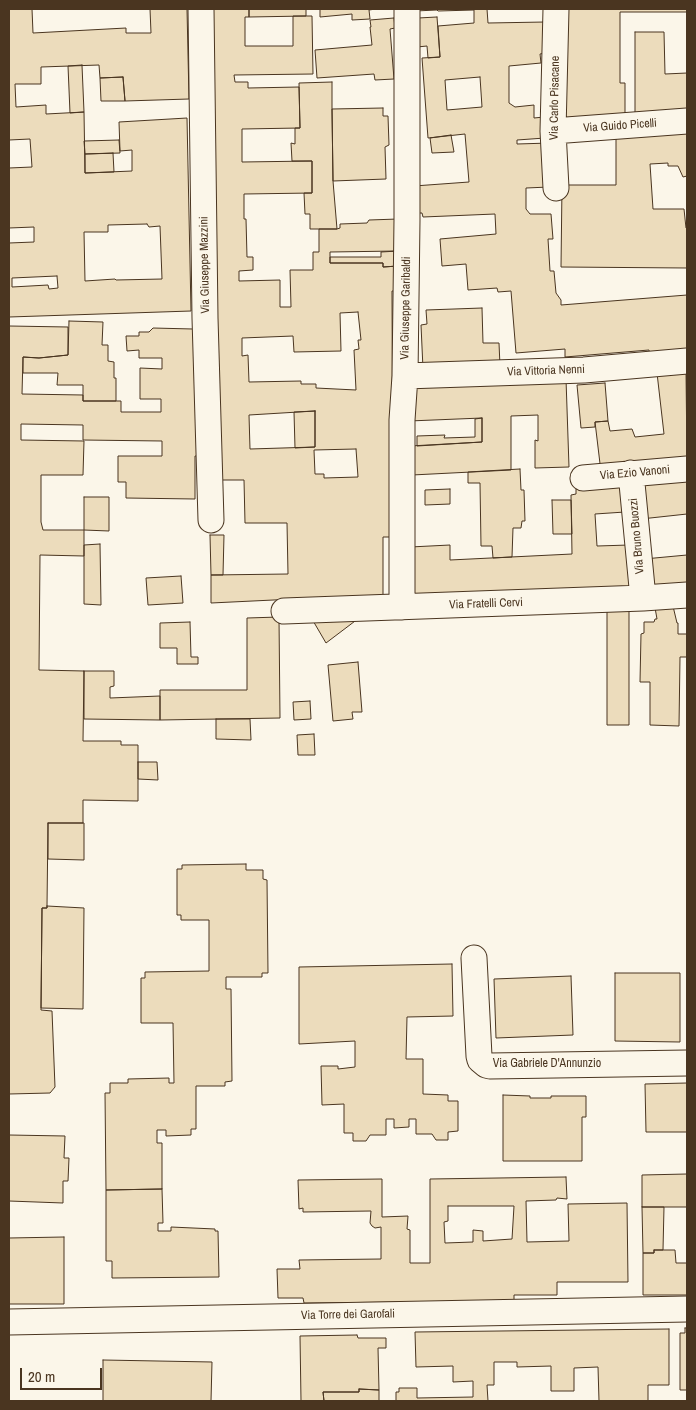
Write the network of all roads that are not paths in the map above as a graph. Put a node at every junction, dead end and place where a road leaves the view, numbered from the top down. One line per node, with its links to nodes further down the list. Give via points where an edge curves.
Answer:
1 (201, 9): 12 (street, Via Giuseppe Mazzini)
2 (407, 9): 8 (street, Via Giuseppe Garibaldi)
3 (556, 9): 5 (street, Via Carlo Pisacane)
4 (687, 121): 5 (street, Via Guido Picelli)
5 (554, 130): 6 (street, Via Carlo Pisacane)
6 (556, 188)
7 (687, 361): 8 (street, Via Vittoria Nenni, via 584,370)
8 (406, 376): 15 (street, Via Giuseppe Garibaldi, via 402,420)
9 (687, 469): 10 (street, Via Ezio Vanoni)
10 (632, 473): 11 (street, Via Ezio Vanoni); 14 (street, Via Bruno Buozzi)
11 (583, 478)
12 (211, 520)
13 (687, 595): 14 (street, Via Fratelli Cervi)
14 (644, 598): 15 (street, Via Fratelli Cervi)
15 (402, 607): 16 (street, Via Fratelli Cervi)
16 (284, 611)
17 (474, 958): 18 (street, Via Gabriele D'Annunzio, via 479,1056 486,1065)
18 (687, 1063)
19 (687, 1309): 20 (street, Via Torre dei Garofali)
20 (9, 1322)

